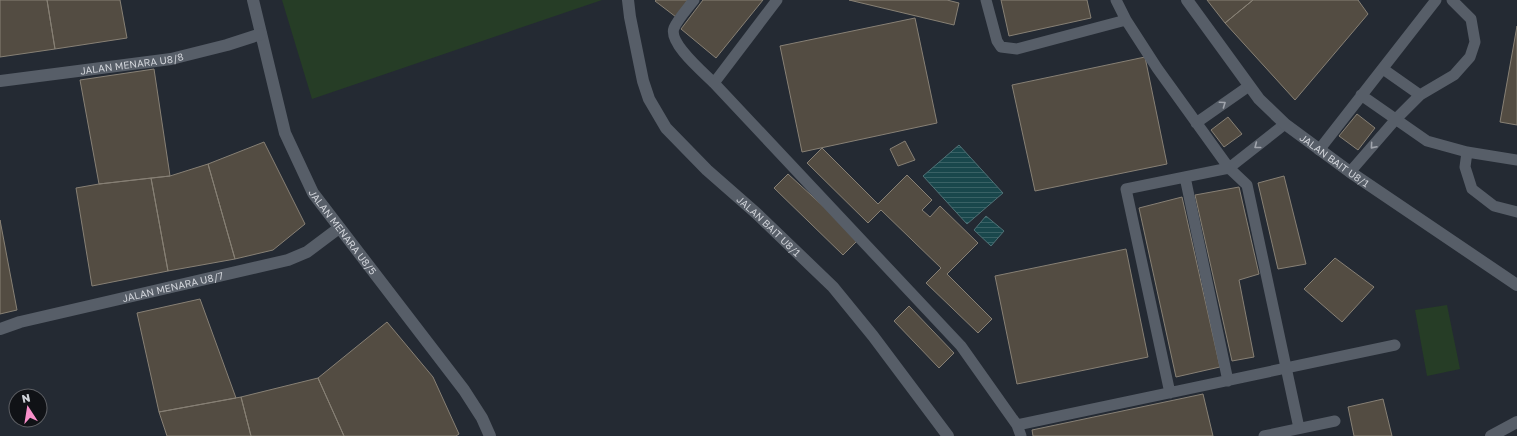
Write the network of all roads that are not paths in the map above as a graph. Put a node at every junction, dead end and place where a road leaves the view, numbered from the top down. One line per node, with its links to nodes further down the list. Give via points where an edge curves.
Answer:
1 (253, 0): 11 (street, JALAN MENARA U8/5)
2 (628, 0): 40 (street, JALAN BAIT U8/1, via 643,81 649,99 666,128 707,170 833,287)
3 (694, 0): 14 (lane, via 674,28 673,35 680,49)
4 (777, 0): 14 (lane)
5 (986, 0): 10 (lane, via 1001,47 1017,49)
6 (1116, 0): 10 (lane)
7 (1187, 0): 15 (street, JALAN BAIT U8/1)
8 (1436, 0): 12 (lane)
9 (1452, 0): 17 (lane, via 1471,19 1475,42 1470,57 1454,75)
10 (1126, 20): 19 (lane)
11 (261, 34): 13 (street, JALAN MENARA U8/8, via 171,59); 28 (street, JALAN MENARA U8/5, via 285,133 313,193)
12 (1383, 69): 16 (lane); 17 (lane)
13 (0, 81)
14 (714, 83): 37 (lane, via 961,346)
15 (1249, 86): 19 (lane, one-way to 15); 20 (street, JALAN BAIT U8/1)
16 (1361, 95): 18 (lane); 21 (lane)
17 (1420, 95): 18 (lane)
18 (1396, 119): 22 (lane, via 1427,141); 25 (lane, one-way to 25)
19 (1196, 123): 24 (lane)
20 (1285, 124): 21 (street, JALAN BAIT U8/1); 24 (lane, one-way to 24)
21 (1319, 150): 25 (street, JALAN BAIT U8/1)
22 (1467, 152): 23 (lane); 27 (lane, via 1465,167 1472,189 1494,206)
23 (1517, 160)
24 (1229, 168): 26 (lane); 32 (lane, via 1248,185)
25 (1350, 172): 29 (street, JALAN BAIT U8/1)
26 (1185, 177): 33 (lane); 34 (lane, via 1126,189)
27 (1517, 212)
28 (339, 228): 30 (street, JALAN MENARA U8/7, via 307,252 288,260 20,322); 39 (street, JALAN MENARA U8/5, via 464,390)
29 (1516, 283)
30 (0, 329)
31 (1395, 345): 32 (lane)
32 (1286, 368): 33 (lane); 38 (lane)
33 (1228, 381): 34 (lane)
34 (1170, 393): 37 (lane)
35 (1335, 421): 38 (lane)
36 (1517, 422): 43 (street)
37 (1017, 425): 41 (lane)
38 (1299, 428): 42 (lane)
39 (490, 436)
40 (948, 436)
41 (1021, 436)
42 (1264, 436)
43 (1491, 436)

